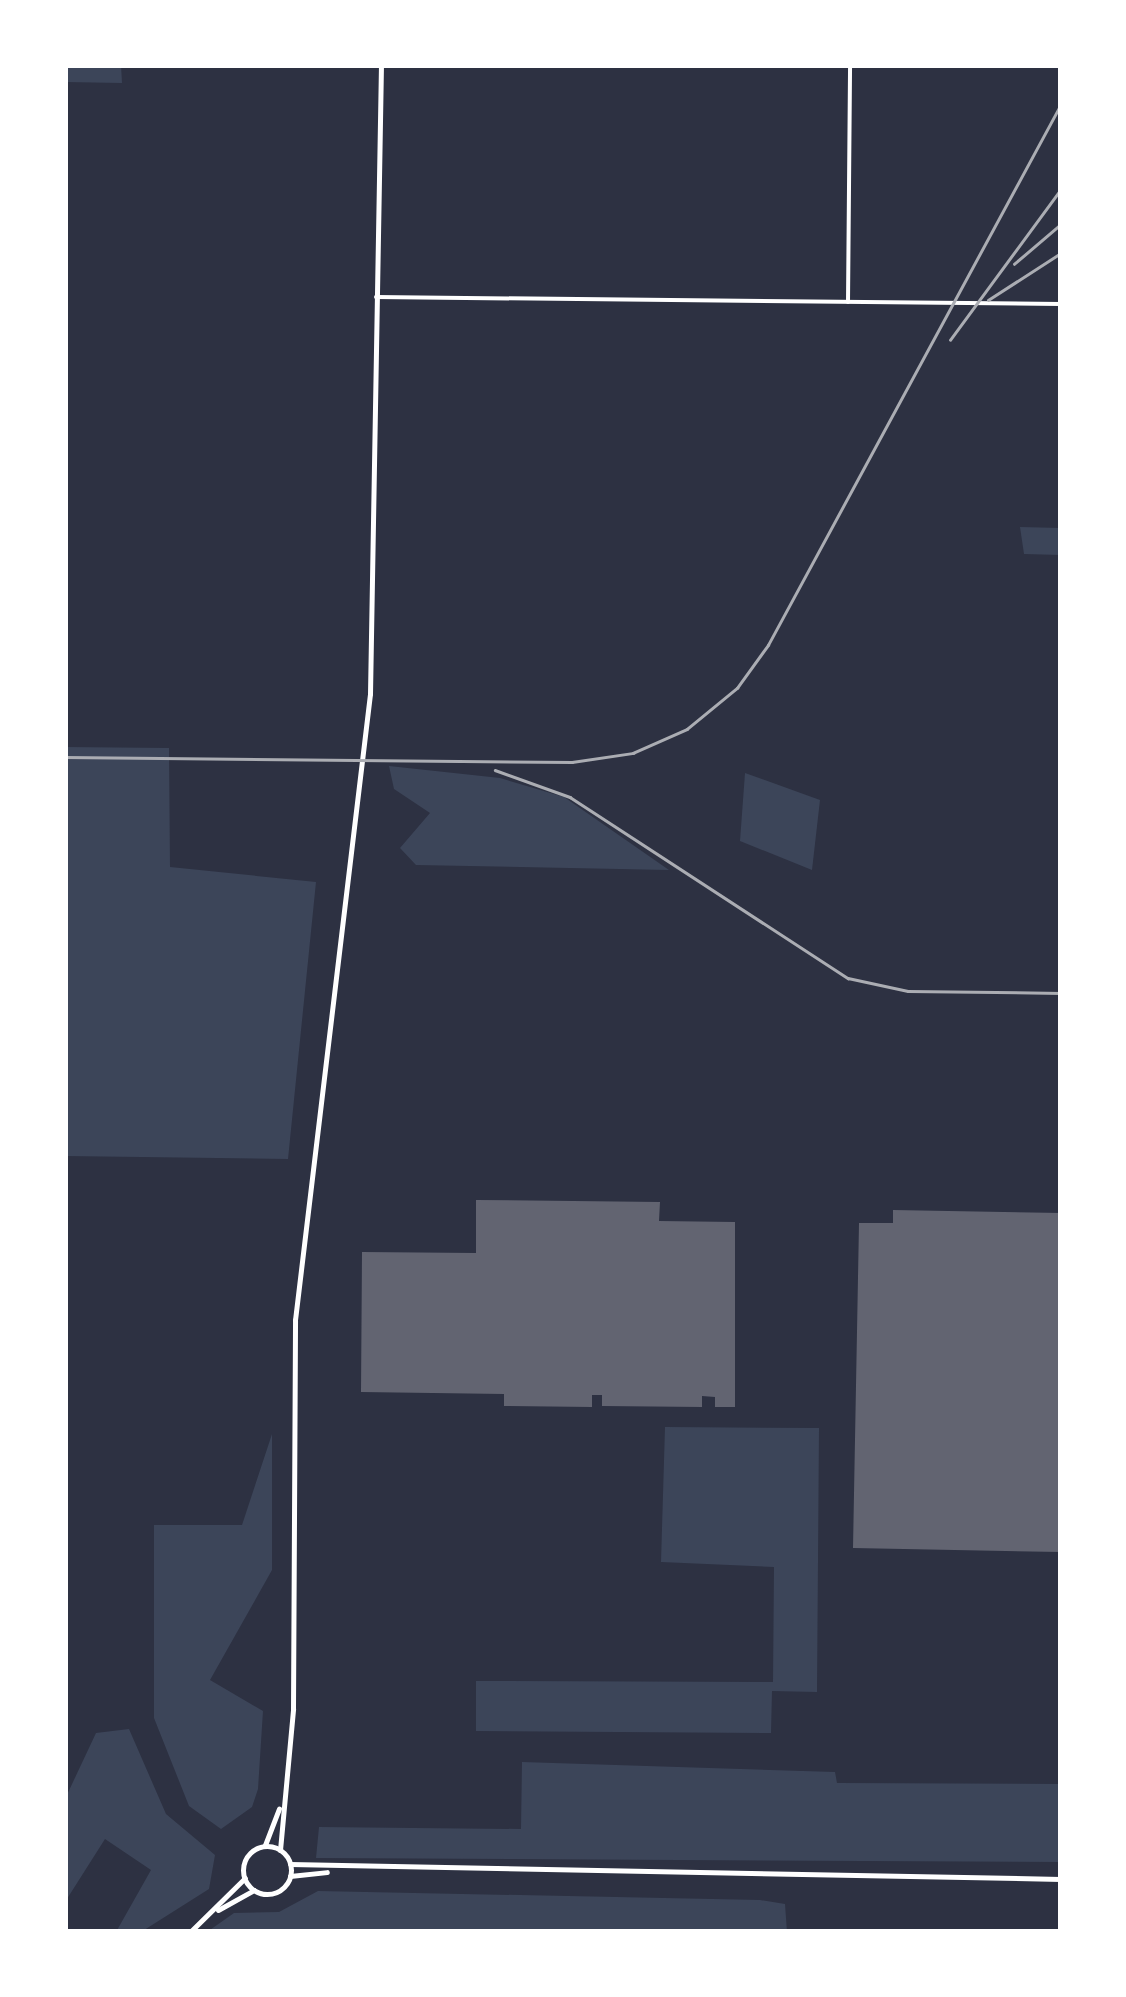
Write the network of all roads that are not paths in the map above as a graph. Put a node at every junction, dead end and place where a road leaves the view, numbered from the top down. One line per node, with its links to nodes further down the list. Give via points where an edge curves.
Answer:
1 (381, 65): 3 (street)
2 (850, 65): 4 (street)
3 (376, 297): 4 (street); 6 (street, via 370,694 296,1320 292,1710)
4 (848, 302): 5 (street)
5 (1061, 304)
6 (281, 1806): 7 (street); 8 (street)
7 (264, 1846): 8 (street); 12 (street, via 247,1858)
8 (280, 1850): 9 (street)
9 (290, 1864): 10 (street); 11 (street)
10 (333, 1871): 11 (street); 13 (street)
11 (290, 1876): 14 (street, via 276,1892)
12 (245, 1878): 14 (street); 15 (street)
13 (1061, 1879)
14 (254, 1890): 15 (street)
15 (215, 1911): 16 (street)
16 (190, 1932)

